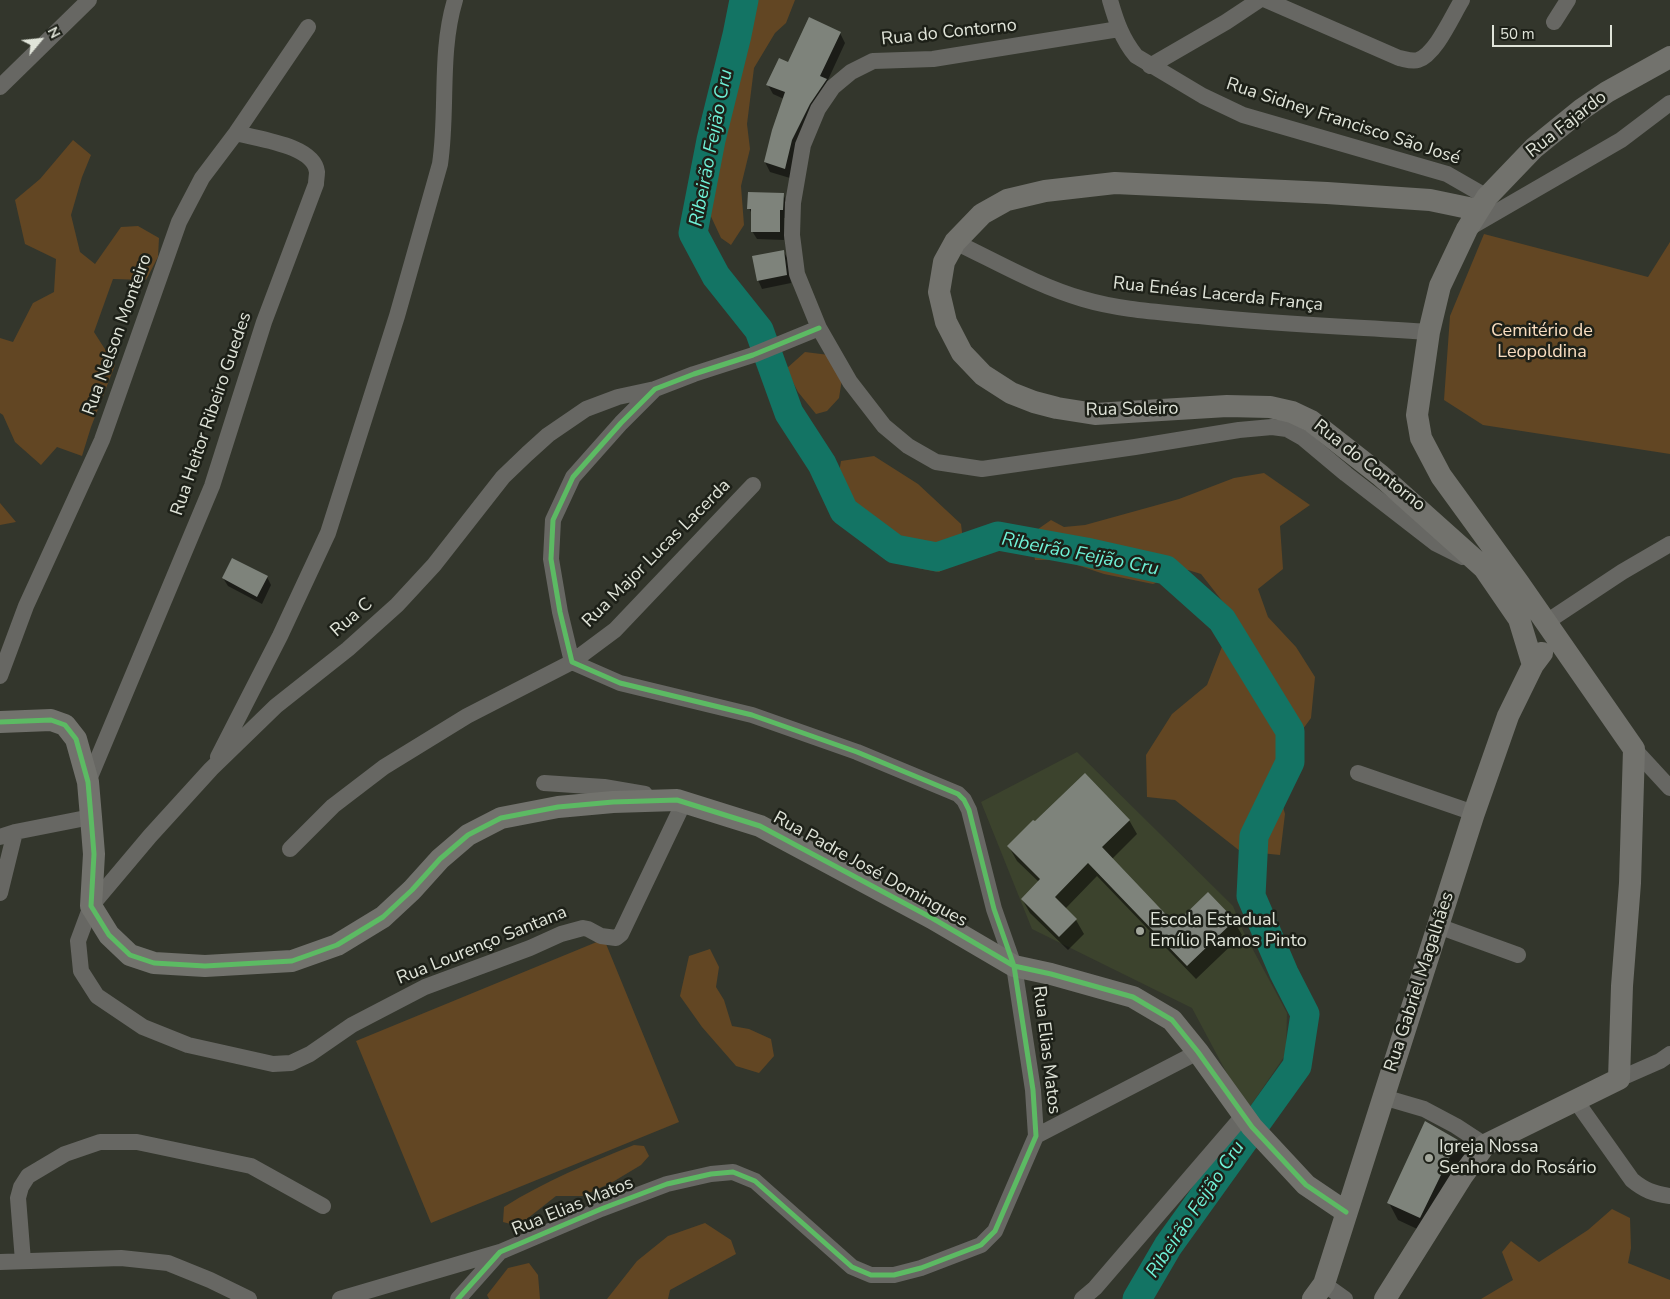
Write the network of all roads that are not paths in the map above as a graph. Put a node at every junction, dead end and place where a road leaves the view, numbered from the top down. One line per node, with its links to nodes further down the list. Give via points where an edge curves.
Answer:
1 (89, 0): 13 (street)
2 (455, 0): 30 (street, via 446,55 440,164 398,316 328,533 280,636)
3 (1110, 0): 10 (street, Rua Sidney Francisco São José)
4 (1259, 0): 12 (street)
5 (1266, 0): 6 (street, via 1410,61 1429,54)
6 (1462, 0)
7 (1568, 0): 8 (street)
8 (1554, 22)
9 (308, 27): 15 (street, Rua Nelson Monteiro)
10 (1119, 29): 12 (street, Rua Sidney Francisco São José, via 1128,47); 18 (street, Rua do Contorno, via 933,59 874,61 851,72 833,87 818,109 803,145 793,203 796,274)
11 (1670, 57): 16 (street, Rua Fajardo, via 1582,109 1534,148)
12 (1150, 66): 16 (street, Rua Sidney Francisco São José, via 1243,115 1447,174)
13 (0, 87)
14 (1670, 102): 16 (street, via 1621,140)
15 (236, 133): 27 (street, Rua Nelson Monteiro, via 202,178 179,222 102,440 26,606); 32 (street, Rua Heitor Ribeiro Guedes, via 294,147 312,161 317,170 316,184 264,322 212,486)
16 (1478, 212): 17 (street, Rua Soleiro, via 1430,200 1114,183 1045,191 1007,200 982,214); 19 (street, Rua Fajardo, via 1440,286)
17 (955, 242): 19 (street, Rua Enéas Lacerda França, via 1064,293 1135,310 1257,322); 23 (street, Rua Soleiro, via 944,262 939,292 946,322 962,353 983,375 1011,393 1057,408 1095,414 1227,406 1270,407 1292,412 1311,421 1380,475)
18 (819, 328): 20 (street, Rua C); 23 (street, Rua do Contorno, via 850,382 884,426 908,446 936,462 982,469 1239,430 1287,429 1303,438 1435,543)
19 (1429, 332): 24 (street, Rua Fajardo, via 1417,415 1421,438 1441,476)
20 (655, 389): 25 (street, via 573,477 553,520 551,558); 30 (street, Rua C, via 618,397 586,409 548,435 503,477 434,565 397,605 276,706)
21 (753, 485): 25 (street, Rua Major Lucas Lacerda, via 615,630)
22 (1670, 544): 24 (street, via 1630,567)
23 (1484, 568): 26 (street, Rua Soleiro, via 1519,619)
24 (1550, 629): 26 (street, Rua Gabriel Magalhães); 29 (street, Rua Fajardo)
25 (572, 662): 39 (street, Rua Major Lucas Lacerda, via 467,716 384,767 333,806); 44 (street, Rua Elias Matos, via 620,684 752,715 857,752 958,794 970,810 994,909)
26 (1533, 665): 36 (street, Rua Gabriel Magalhães, via 1508,716)
27 (0, 676)
28 (0, 722): 32 (street, via 51,720 65,725 76,739)
29 (1634, 749): 34 (street); 47 (street)
30 (211, 769): 41 (street, Rua C)
31 (1358, 773): 36 (street)
32 (88, 782): 37 (street)
33 (544, 783): 35 (street, via 604,788)
34 (1669, 784)
35 (681, 801): 41 (street, Rua Padre José Domingues, via 558,807 501,818 468,835 383,917 337,945 292,961 205,966 154,963 130,955 109,935); 41 (street, Rua Lourenço Santana, via 621,934 616,938 583,928 562,934 425,987 352,1025 291,1063 273,1064 188,1045 143,1027 97,996 81,971 78,941); 44 (street, Rua Padre José Domingues, via 760,826)
36 (1474, 813): 42 (street, Rua Gabriel Magalhães)
37 (91, 817): 38 (street); 41 (street, via 94,854)
38 (8, 835): 40 (street)
39 (290, 849)
40 (0, 893)
41 (91, 906)
42 (1438, 926): 43 (street); 48 (street, Rua Gabriel Magalhães)
43 (1518, 955)
44 (1014, 966): 45 (street, Rua Padre José Domingues, via 1133,997 1172,1020); 51 (street, Rua Elias Matos, via 1033,1090)
45 (1198, 1052): 50 (street, Rua Padre José Domingues); 51 (street)
46 (1670, 1054): 47 (street)
47 (1619, 1079): 49 (street)
48 (1383, 1097): 52 (street, via 1424,1109); 55 (street, Rua Gabriel Magalhães)
49 (1576, 1101): 52 (street); 53 (street, via 1632,1180 1642,1189)
50 (1248, 1122): 55 (street, Rua Padre José Domingues, via 1306,1185); 63 (street)
51 (1036, 1136): 56 (street, Rua Elias Matos, via 995,1231 981,1245 894,1275 871,1275 852,1267 755,1181 733,1172 666,1184)
52 (1485, 1145): 65 (street)
53 (1670, 1196)
54 (323, 1206): 57 (street, via 251,1166 137,1142 100,1142 65,1154 28,1176 18,1198)
55 (1346, 1212): 59 (street, Rua Gabriel Magalhães)
56 (500, 1252): 61 (street); 62 (street, Rua Elias Matos)
57 (23, 1261): 58 (street); 60 (street, via 120,1258 168,1263)
58 (0, 1262)
59 (1318, 1292): 64 (street)
60 (249, 1299)
61 (340, 1299)
62 (458, 1299)
63 (1082, 1299)
64 (1345, 1299)
65 (1384, 1299)

